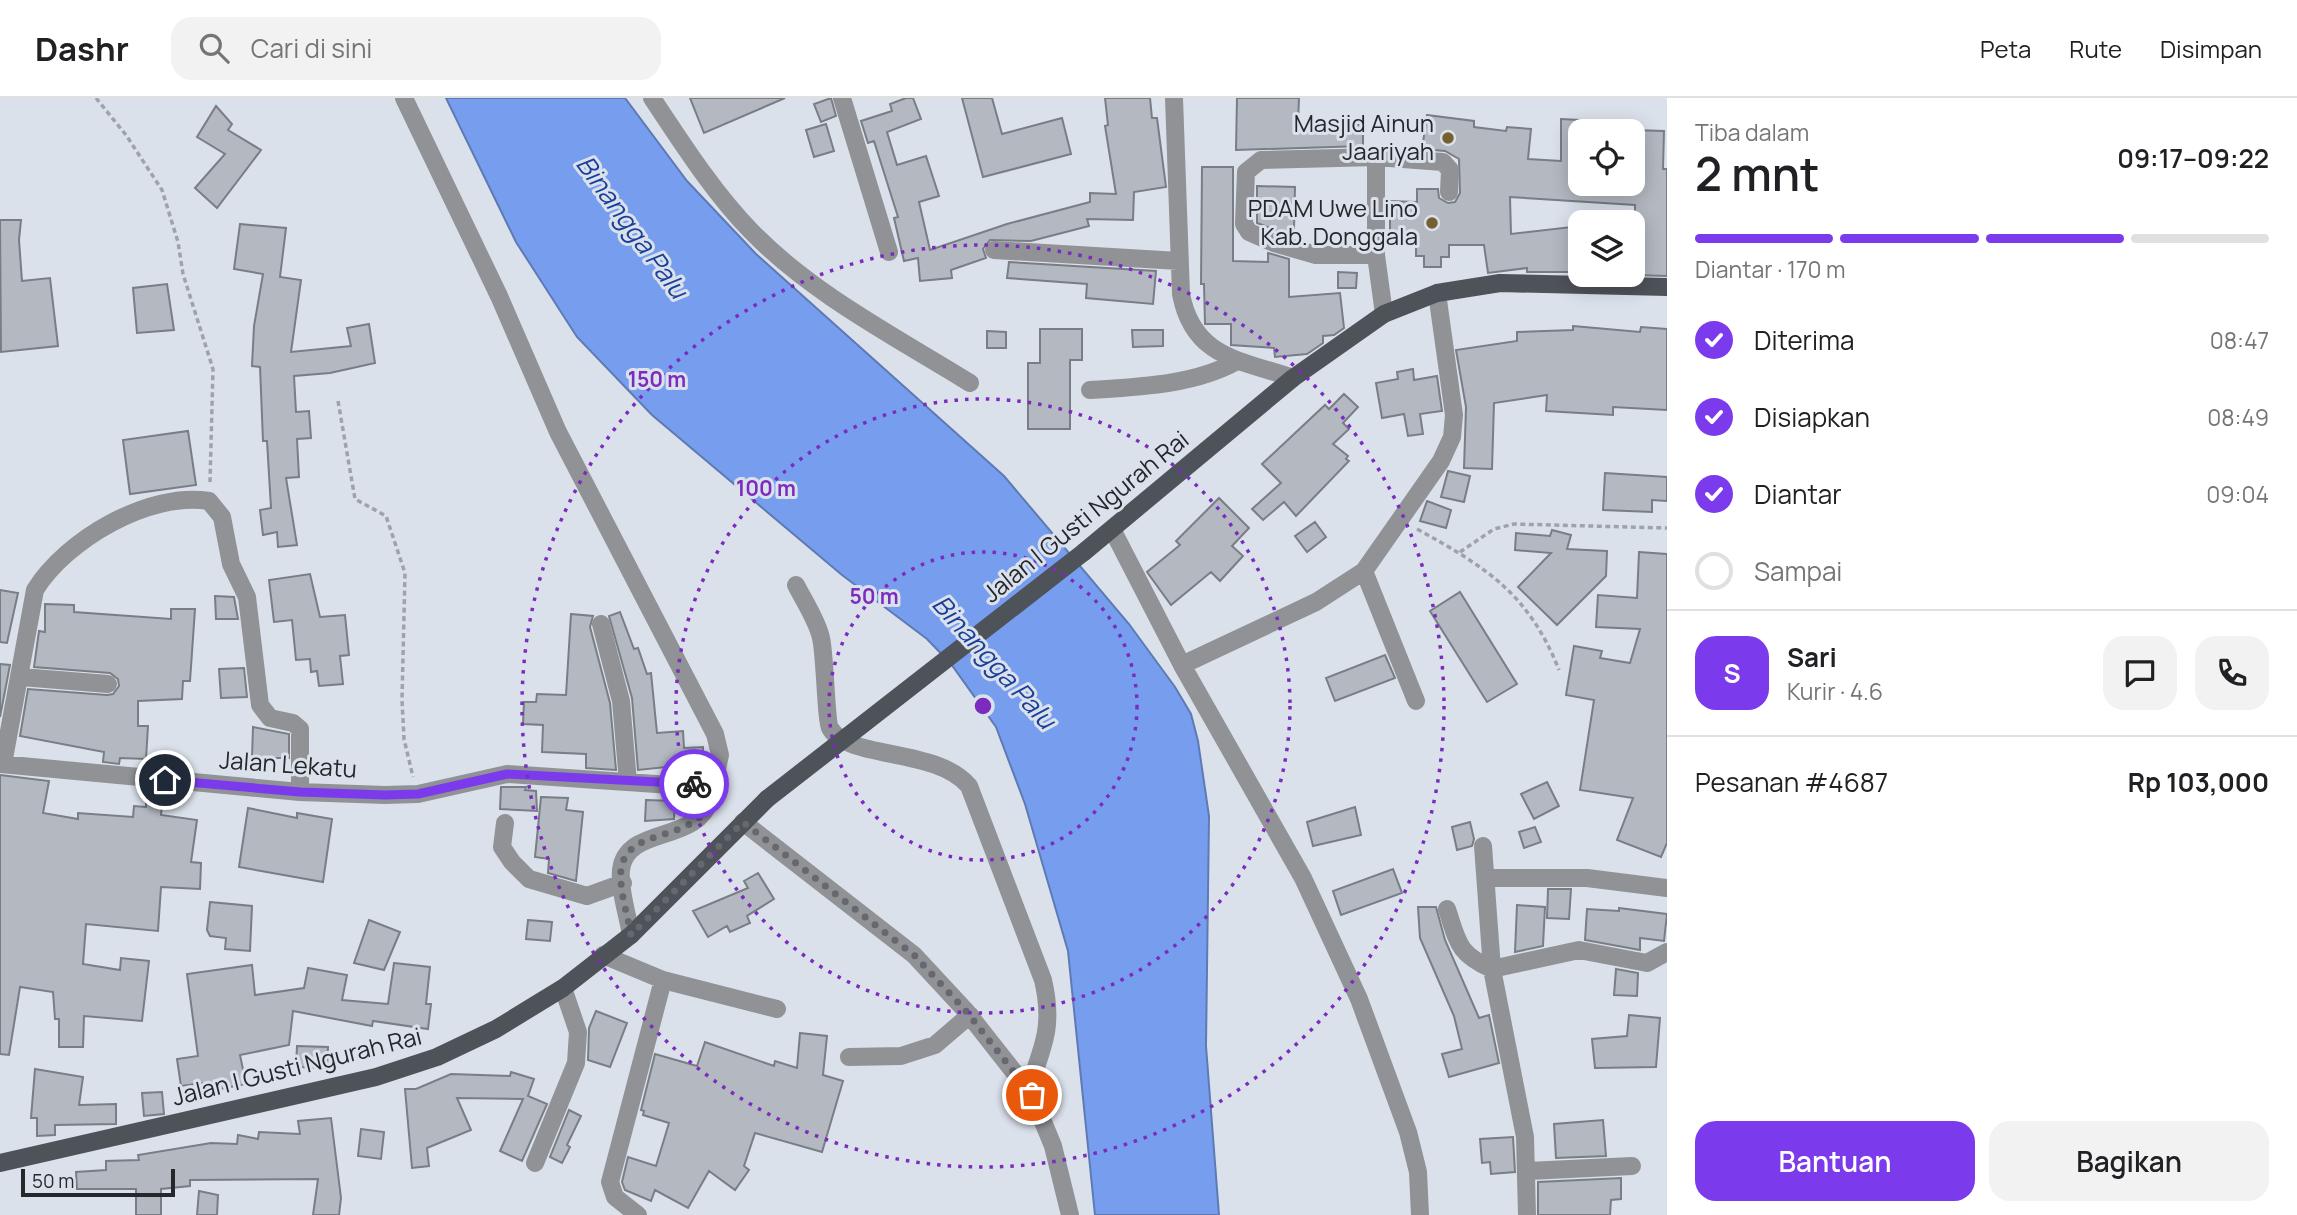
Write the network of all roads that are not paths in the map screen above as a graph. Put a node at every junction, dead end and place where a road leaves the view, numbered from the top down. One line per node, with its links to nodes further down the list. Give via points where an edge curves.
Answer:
1 (404, 98): 27 (street, via 558,432 715,734 720,766)
2 (652, 98): 16 (street, via 751,231 861,317)
3 (842, 98): 8 (street)
4 (1174, 98): 10 (street)
5 (1377, 158): 6 (street, via 1443,162 1450,170); 9 (street); 9 (street, via 1261,160 1244,177 1244,224 1249,232 1316,255)
6 (1449, 192)
7 (994, 250): 10 (street)
8 (889, 252)
9 (1376, 255): 13 (street)
10 (1179, 261): 14 (street, via 1182,303 1193,331 1206,346)
11 (1667, 286): 12 (main road, Jalan I Gusti Ngurah Rai, via 1539,282)
12 (1437, 293): 13 (main road, Jalan I Gusti Ngurah Rai); 19 (street, via 1454,415 1452,437 1441,461)
13 (1384, 314): 15 (main road, Jalan I Gusti Ngurah Rai)
14 (1237, 361): 15 (street); 17 (street, via 1206,375)
15 (1293, 378): 18 (main road, Jalan I Gusti Ngurah Rai)
16 (970, 383)
17 (1090, 390)
18 (1113, 531): 22 (street); 30 (main road, Jalan I Gusti Ngurah Rai, bridge)
19 (1364, 571): 22 (street, via 1316,602); 25 (street)
20 (796, 584): 46 (street, via 821,636 828,727 841,740 944,766 969,786 1043,980 1050,1010)
21 (601, 624): 28 (street, via 621,701)
22 (1182, 665): 53 (street, via 1303,877 1359,999 1408,1132 1418,1172)
23 (21, 677): 24 (street); 26 (street); 29 (street, via 34,590 59,557 117,520 153,504 209,501 222,517 231,564 247,597 260,705 270,718 298,725 302,733)
24 (108, 684)
25 (1416, 701)
26 (2, 764): 29 (street, Jalan Lekatu)
27 (713, 778): 28 (street, Jalan Lekatu, via 689,784); 34 (street, via 710,800 697,820 631,849 621,871)
28 (628, 782): 29 (street, Jalan Lekatu, via 507,774 418,794)
29 (300, 792)
30 (743, 822): 37 (main road, Jalan I Gusti Ngurah Rai); 44 (street, via 914,955)
31 (505, 823): 34 (street, via 502,847 529,879 587,896)
32 (1483, 846): 33 (street)
33 (1486, 878): 35 (street, via 1587,878); 40 (street)
34 (623, 884): 37 (street)
35 (1667, 888)
36 (1447, 909): 40 (street, via 1462,951)
37 (631, 935): 39 (main road, Jalan I Gusti Ngurah Rai)
38 (1667, 952): 40 (street, via 1647,962 1580,950)
39 (603, 955): 41 (street); 42 (main road, Jalan I Gusti Ngurah Rai)
40 (1492, 970): 50 (street, via 1510,1048)
41 (663, 980): 43 (street); 51 (street, via 610,1182 615,1197)
42 (563, 988): 47 (main road, Jalan I Gusti Ngurah Rai, via 473,1040 376,1077); 48 (street, via 578,1032 576,1063)
43 (777, 1009)
44 (970, 1015): 45 (street, via 935,1045 901,1056); 46 (street)
45 (849, 1057)
46 (1028, 1090): 52 (street, via 1053,1146)
47 (0, 1163)
48 (535, 1163)
49 (1632, 1166): 50 (street)
50 (1528, 1171): 54 (street)
51 (638, 1215)
52 (1070, 1215)
53 (1420, 1215)
54 (1527, 1215)

